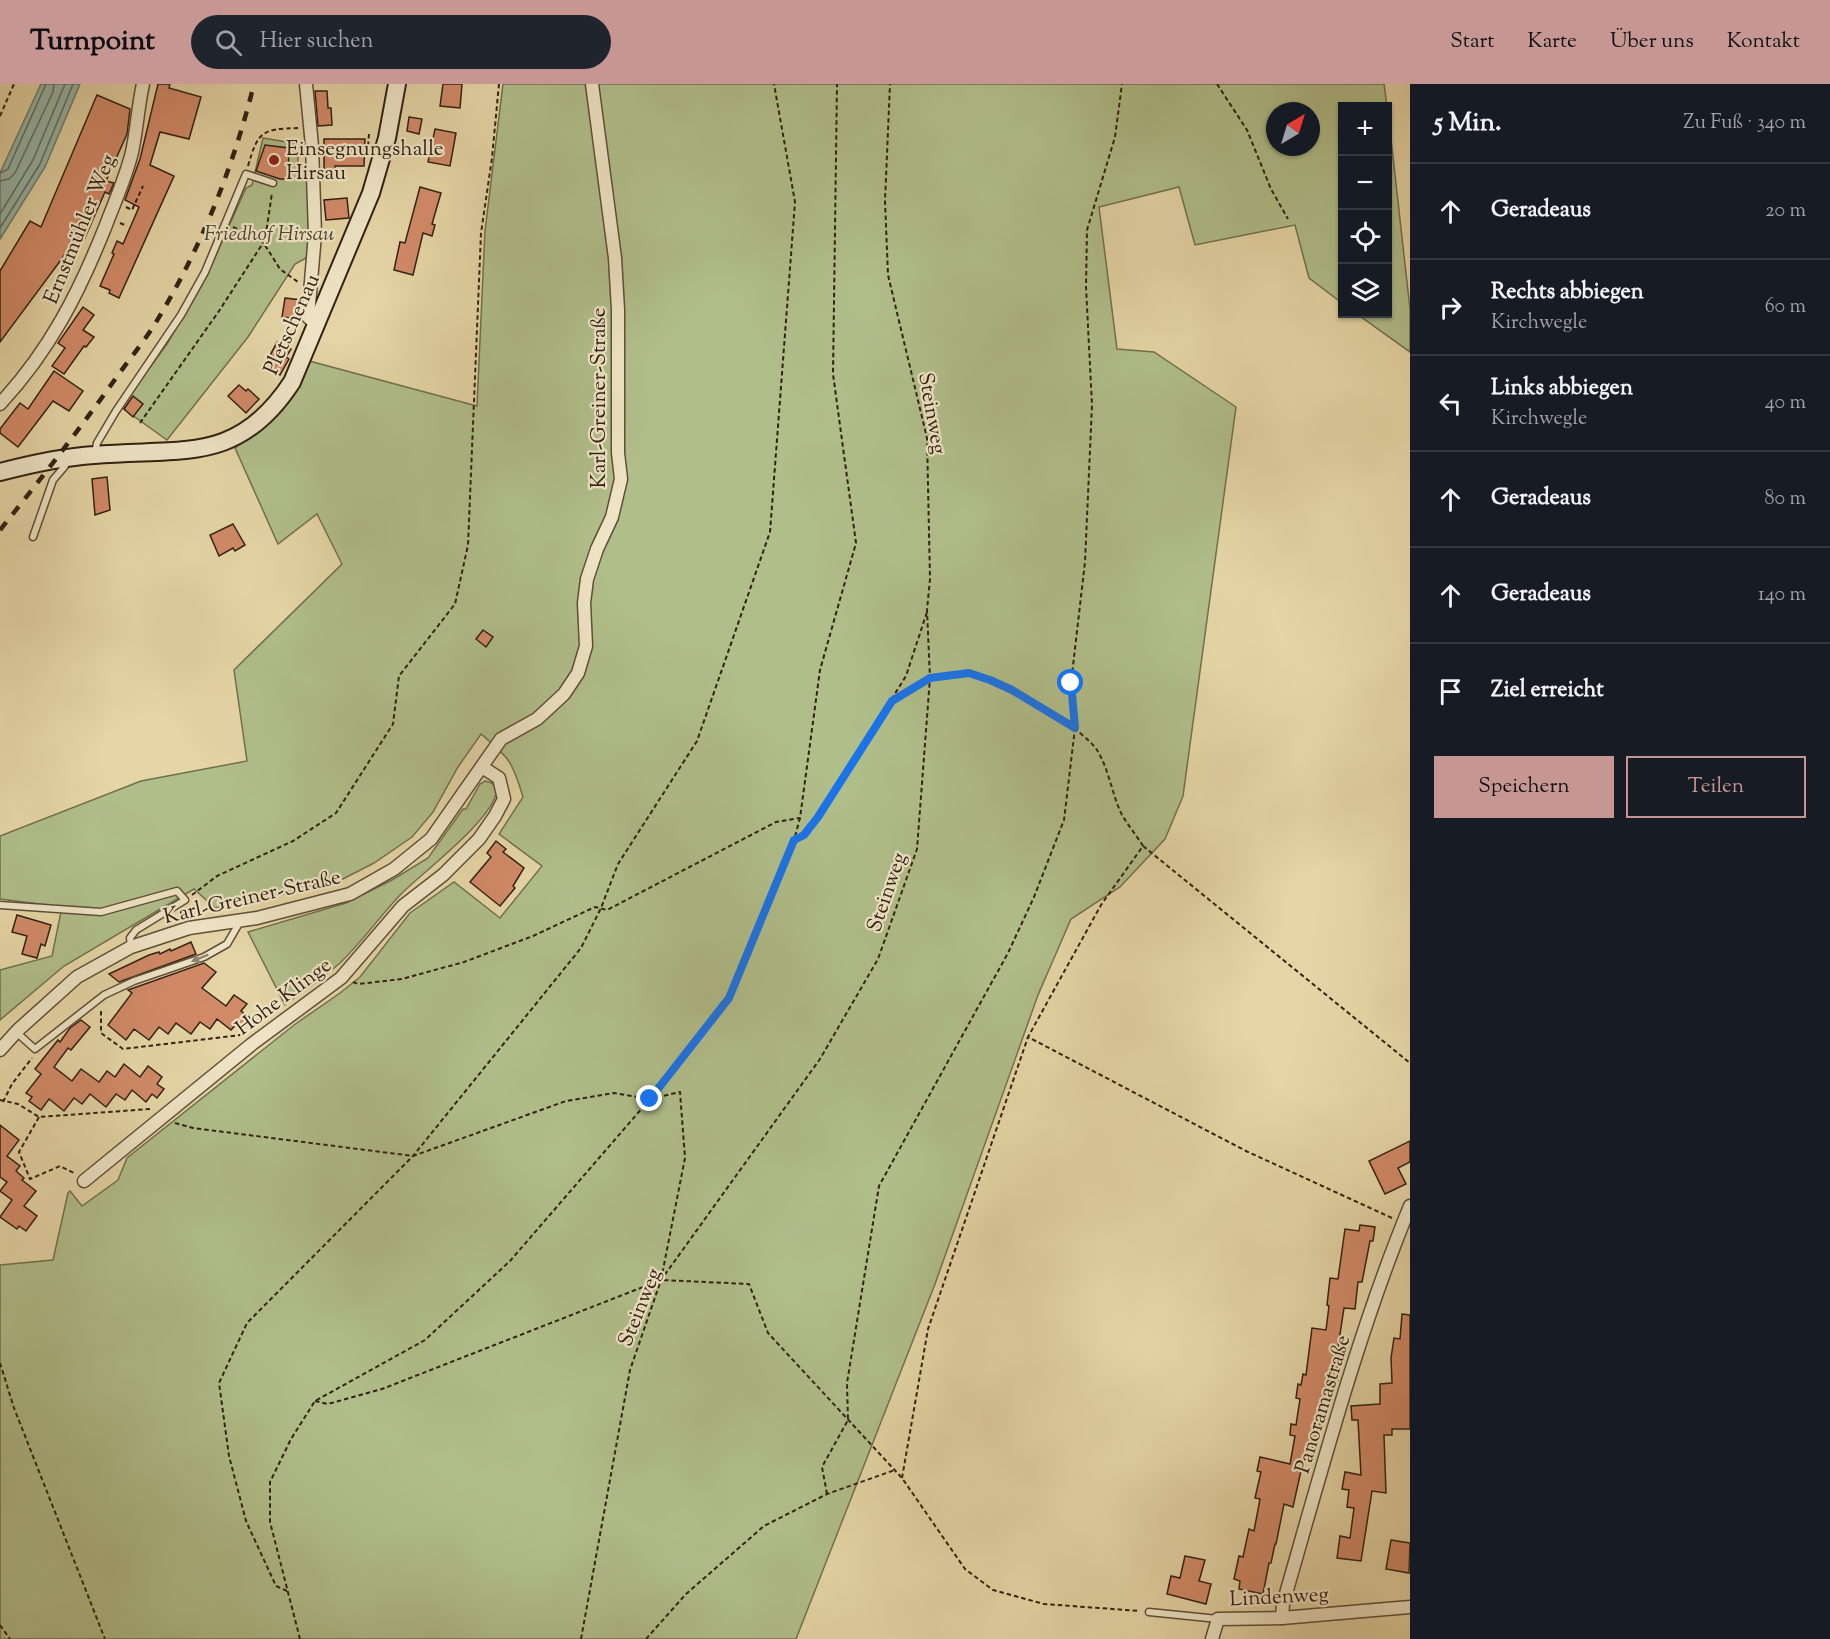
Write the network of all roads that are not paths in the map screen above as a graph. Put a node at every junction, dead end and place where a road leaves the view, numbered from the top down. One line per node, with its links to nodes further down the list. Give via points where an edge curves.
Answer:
1 (143, 84): 7 (street, Ernstmühler Weg, via 131,154 86,274 67,313 25,378)
2 (306, 84): 6 (street, via 315,234 308,317)
3 (398, 84): 6 (main road, Pletschenau, via 371,193)
4 (592, 84): 12 (street, Karl-Greiner-Straße, via 615,258 621,479 612,516 587,579 586,646 578,673 564,694 537,719 501,739)
5 (273, 183): 8 (lane, via 246,174 200,281 116,411 97,443)
6 (317, 325): 8 (main road, Pletschenau, via 292,382 280,400 246,432 198,449)
7 (0, 404)
8 (95, 455): 9 (main road, Pletschenau)
9 (64, 458): 10 (main road, Pletschenau); 11 (lane, via 65,466 53,480)
10 (0, 472)
11 (33, 537)
12 (482, 767): 14 (street, Karl-Greiner-Straße, via 431,839 394,869 350,894); 18 (street, Hohe Klinge, via 500,778 504,799 479,839 403,906 341,978 252,1044)
13 (0, 905): 15 (lane, via 101,912 177,891 185,900 136,930 130,938)
14 (242, 920): 15 (street, Karl-Greiner-Straße, via 189,928); 16 (lane, one-way to 16, via 227,944 204,957 104,995 35,1049)
15 (131, 947): 16 (street, Karl-Greiner-Straße, via 76,976)
16 (16, 1032): 17 (street, Karl-Greiner-Straße)
17 (0, 1050)
18 (84, 1181)
19 (1410, 1206): 20 (street, Panoramastraße)
20 (1406, 1225): 23 (street, Panoramastraße, via 1386,1265 1356,1359)
21 (1410, 1607): 23 (street, Lindenweg)
22 (1149, 1612): 24 (lane, Lindenweg)
23 (1282, 1618): 24 (street, Lindenweg)
24 (1218, 1619): 25 (street)
25 (1212, 1639)

